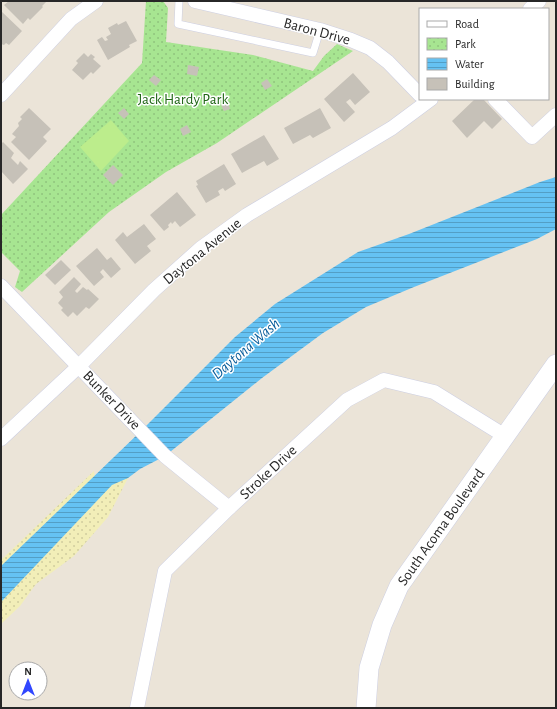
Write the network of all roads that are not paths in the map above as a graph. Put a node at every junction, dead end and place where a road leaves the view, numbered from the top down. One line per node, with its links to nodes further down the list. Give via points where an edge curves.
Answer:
1 (96, 1): 8 (street, via 71,19)
2 (179, 1): 6 (lane, via 178,24 313,53)
3 (195, 1): 6 (street, Baron Drive)
4 (539, 1): 5 (street)
5 (531, 8)
6 (320, 30): 7 (street, Baron Drive, via 370,48)
7 (419, 93)
8 (1, 95)
9 (424, 100): 14 (street, Daytona Avenue, via 392,128 247,215 201,248 154,290)
10 (496, 100): 11 (street, via 532,137)
11 (556, 115)
12 (1, 286): 14 (street, Bunker Drive)
13 (556, 364): 15 (main road, South Acoma Boulevard)
14 (79, 366): 16 (street, Daytona Avenue); 17 (street, Bunker Drive, via 165,456)
15 (505, 436): 17 (street, Stroke Drive, via 434,392 384,380 346,400); 19 (main road, South Acoma Boulevard, via 398,586 382,625 370,668)
16 (1, 439)
17 (229, 508): 18 (street, Stroke Drive, via 164,571)
18 (137, 708)
19 (366, 708)

